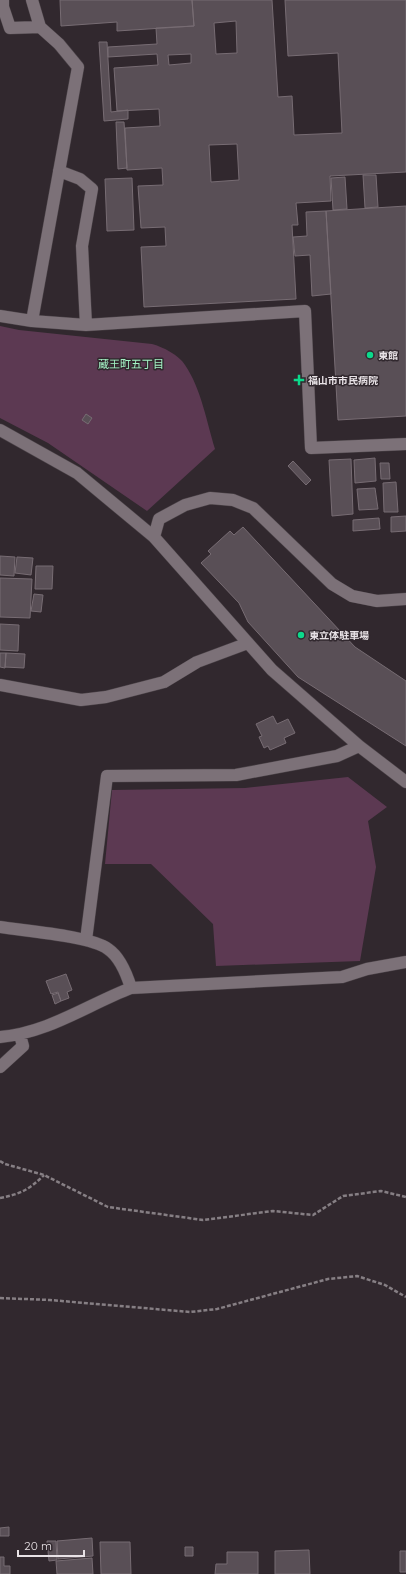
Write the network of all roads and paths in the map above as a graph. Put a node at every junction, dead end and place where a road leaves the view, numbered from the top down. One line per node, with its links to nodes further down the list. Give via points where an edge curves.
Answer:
1 (3, 0): 3 (street, via 10,28)
2 (32, 0): 3 (street)
3 (40, 27): 4 (street, via 59,44 78,67)
4 (59, 170): 6 (street); 7 (street, via 80,179 92,189 82,246)
5 (0, 316): 6 (street)
6 (32, 321): 7 (street)
7 (86, 325): 9 (street, via 305,311 311,448)
8 (0, 430): 10 (street, via 76,473)
9 (406, 444)
10 (154, 537): 11 (street, via 159,518 185,505 210,498 233,500 253,508 332,584 352,596 377,601); 12 (street)
11 (406, 599)
12 (248, 643): 13 (street, via 197,662 164,682 106,697 81,700); 14 (street, via 272,670)
13 (0, 685)
14 (359, 746): 15 (street); 17 (street, via 338,756 236,775 107,776)
15 (406, 782)
16 (0, 927): 17 (street)
17 (86, 940): 19 (street, via 108,948 126,971)
18 (406, 962): 19 (street, via 342,977)
19 (131, 988): 20 (street, via 68,1018)
20 (20, 1035): 21 (street); 22 (street, via 23,1046)
21 (0, 1037)
22 (0, 1067)
23 (0, 1161): 24 (path)
24 (44, 1175): 25 (path, via 108,1207 203,1220 273,1211 313,1215 343,1196 381,1191); 26 (path, via 32,1188)
25 (406, 1197)
26 (0, 1198)
27 (406, 1296): 28 (path, via 385,1284 357,1276 328,1279 216,1309 190,1312)
28 (0, 1298)

